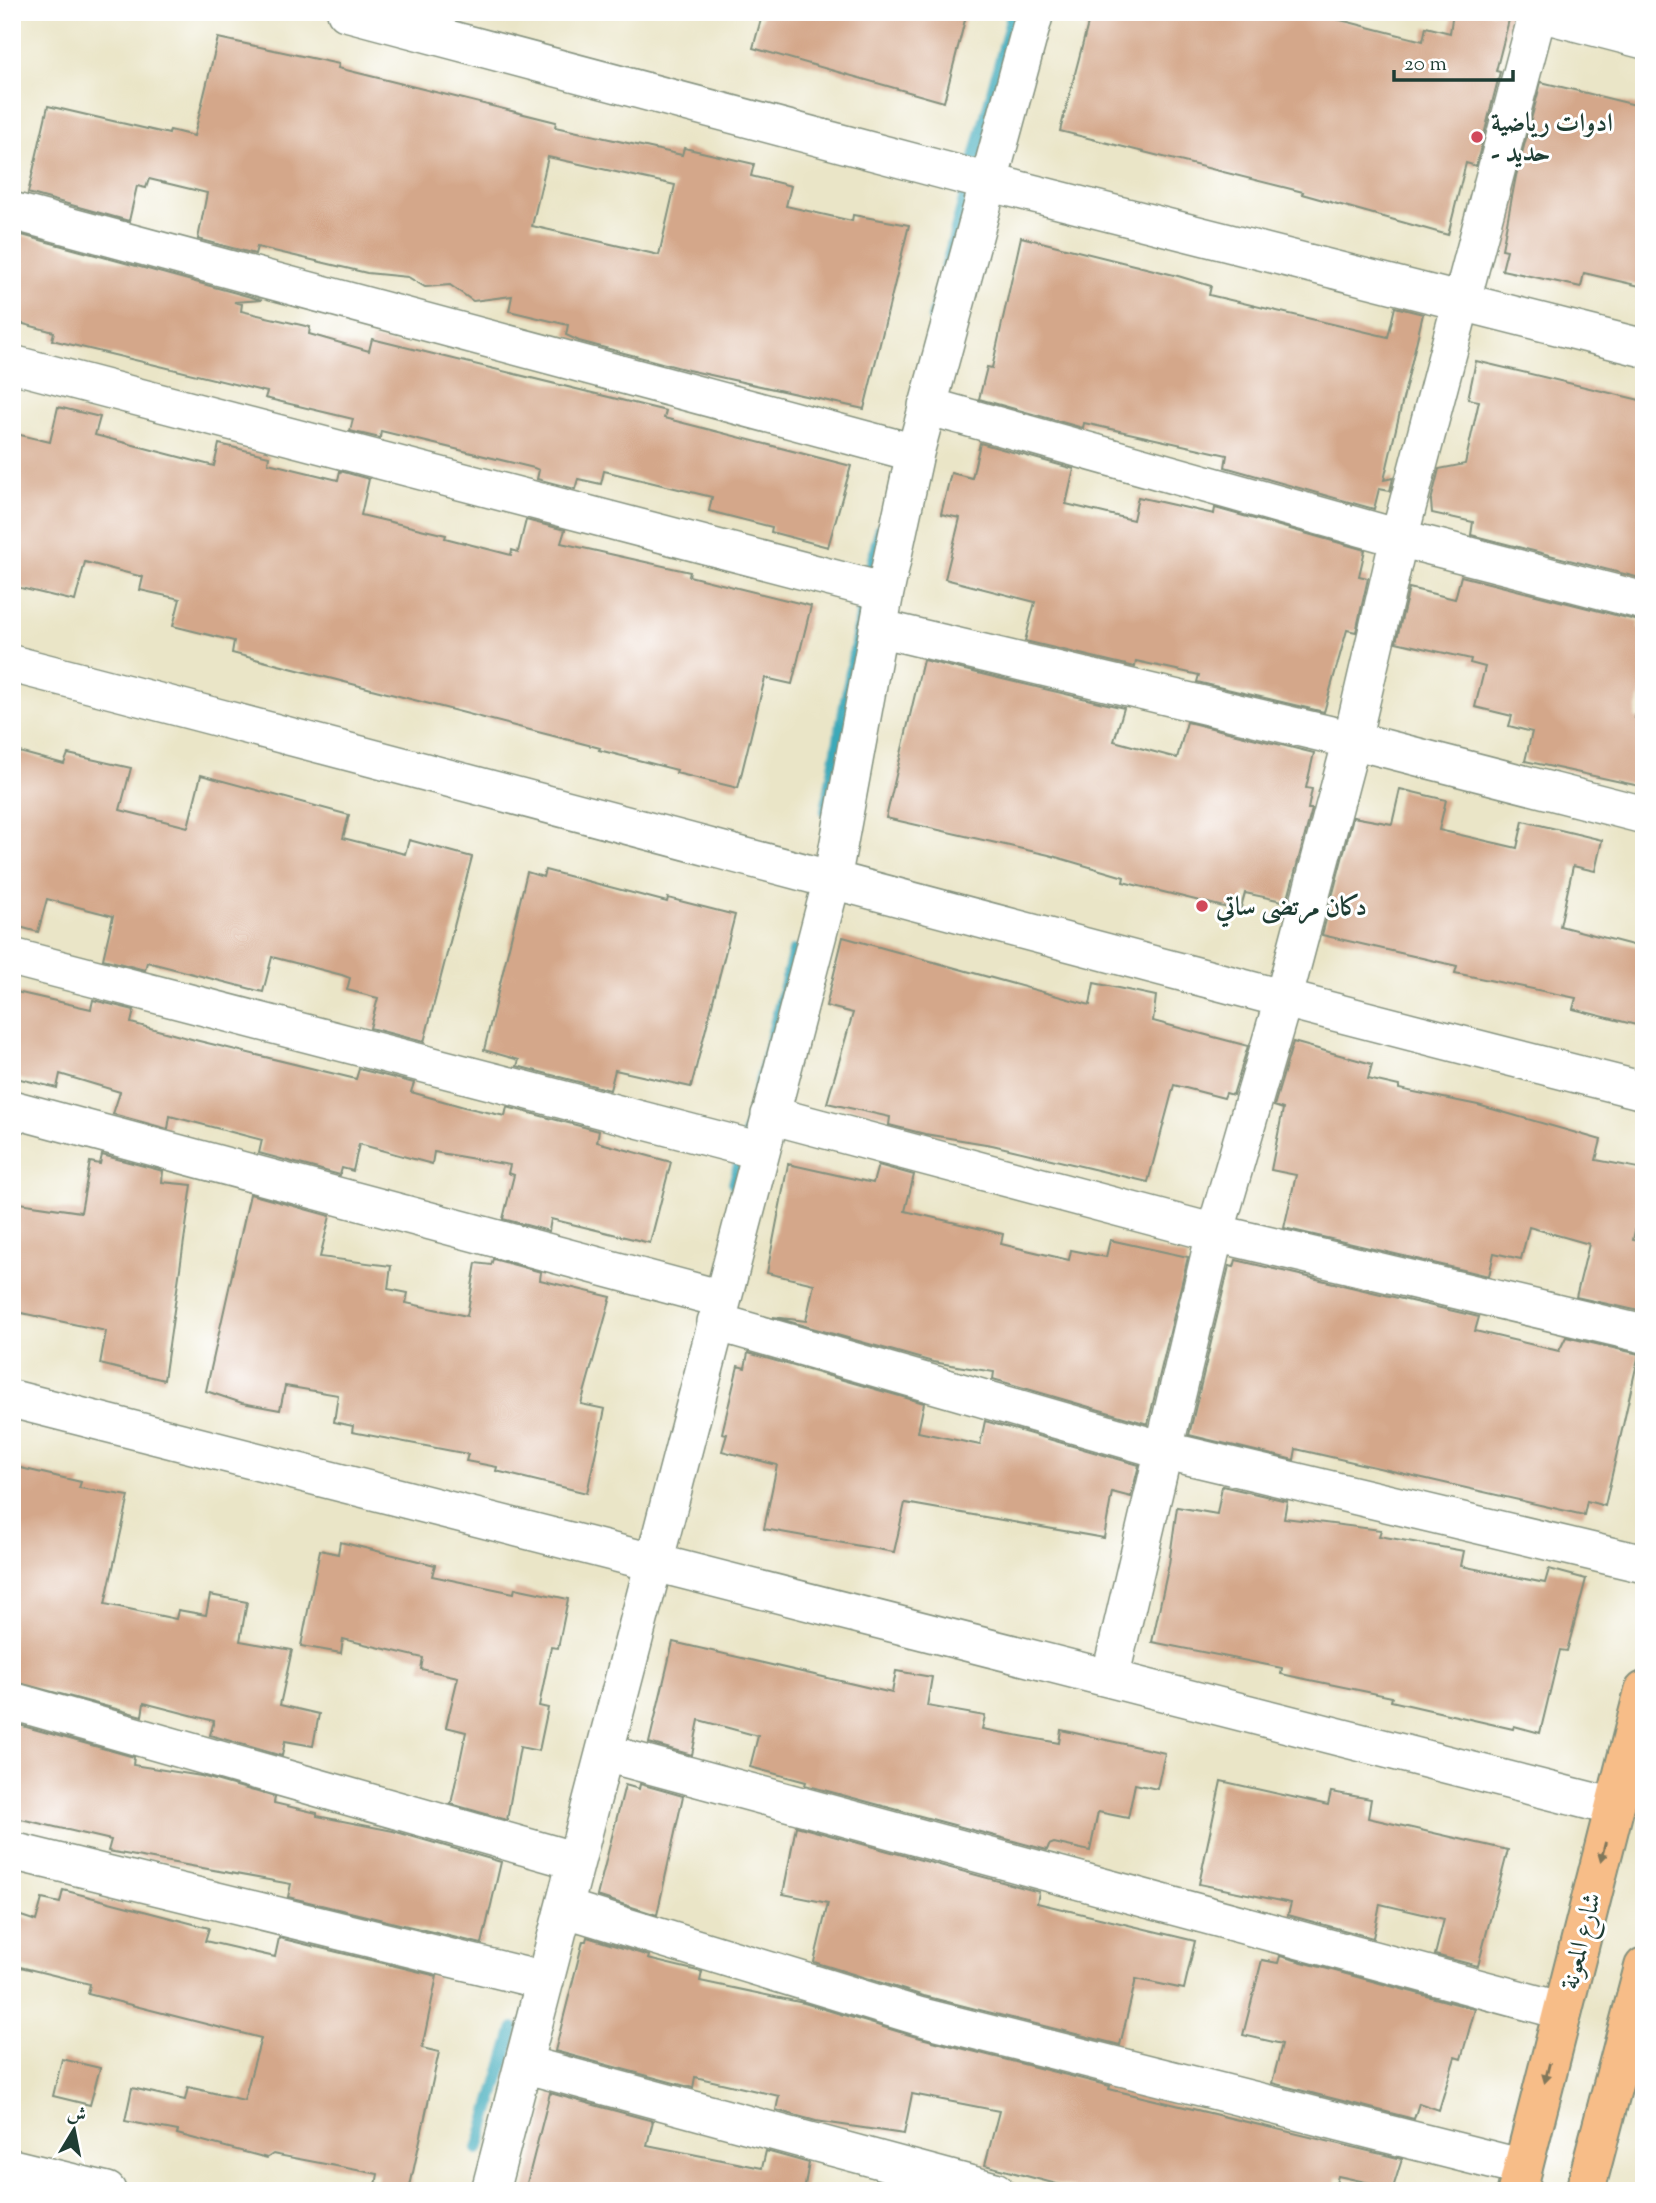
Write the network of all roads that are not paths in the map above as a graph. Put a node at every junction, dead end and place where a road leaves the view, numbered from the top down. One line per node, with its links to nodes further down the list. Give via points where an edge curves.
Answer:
1 (346, 12): 5 (street)
2 (1035, 12): 5 (street)
3 (1538, 12): 4 (street); 7 (street)
4 (1644, 40)
5 (988, 182): 7 (street); 10 (street)
6 (12, 211): 11 (street)
7 (1461, 299): 8 (street); 12 (street)
8 (1644, 348)
9 (12, 364): 13 (street)
10 (927, 406): 11 (street); 12 (street)
11 (915, 453): 13 (street)
12 (1399, 538): 14 (street); 17 (street)
13 (885, 592): 15 (street)
14 (1644, 601)
15 (878, 628): 17 (street); 19 (street)
16 (12, 664): 19 (street)
17 (1352, 740): 18 (street); 21 (street)
18 (1644, 815)
19 (832, 880): 21 (street); 24 (street)
20 (12, 957): 25 (street)
21 (1283, 1000): 22 (street); 26 (street)
22 (1644, 1091)
23 (12, 1109): 27 (street)
24 (770, 1115): 25 (street); 26 (street)
25 (761, 1151): 27 (street)
26 (1215, 1233): 28 (street); 30 (street)
27 (719, 1311): 30 (street); 31 (street)
28 (1644, 1334)
29 (12, 1399): 31 (street)
30 (1163, 1450): 32 (street); 33 (street)
31 (654, 1562): 33 (street); 36 (street)
32 (1644, 1564)
33 (1110, 1678): 37 (street)
34 (1644, 1691): 37 (highway, شارع المعونة)
35 (12, 1701): 39 (street)
36 (605, 1753): 39 (street); 43 (street)
37 (1614, 1807): 43 (highway, شارع المعونة, one-way to 43)
38 (12, 1851): 42 (street)
39 (576, 1861): 40 (street)
40 (564, 1908): 42 (street); 47 (street, via 918,2016)
41 (1644, 1967): 44 (highway)
42 (545, 1981): 45 (street)
43 (1563, 2011): 47 (highway, شارع المعونة, one-way to 47)
44 (1637, 2022): 48 (highway)
45 (523, 2064): 50 (street); 51 (street)
46 (12, 2168): 49 (street)
47 (1520, 2179)
48 (1587, 2190)
49 (107, 2191)
50 (490, 2191)
51 (995, 2191)

